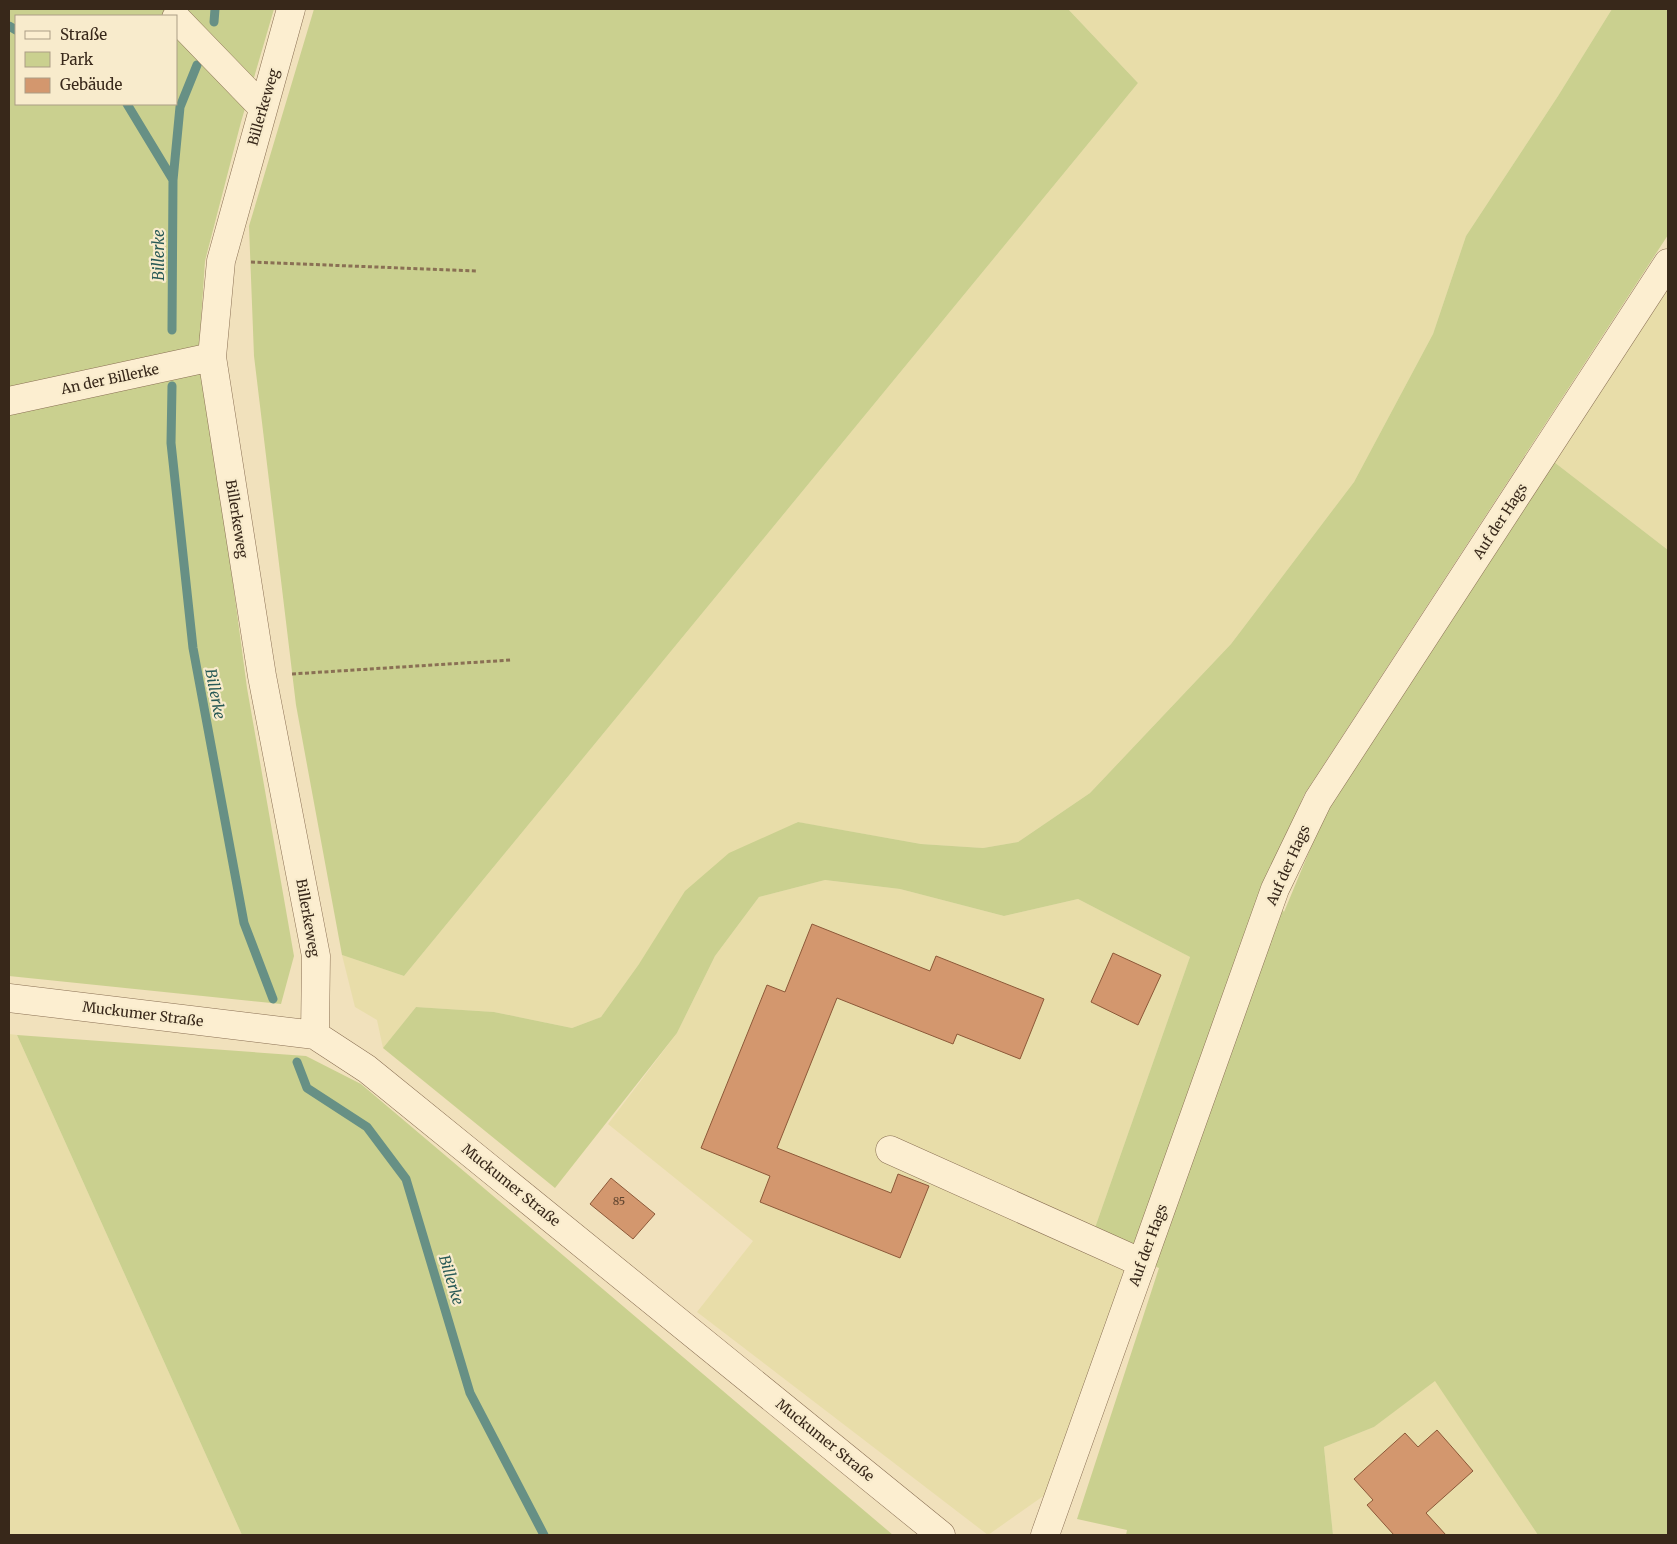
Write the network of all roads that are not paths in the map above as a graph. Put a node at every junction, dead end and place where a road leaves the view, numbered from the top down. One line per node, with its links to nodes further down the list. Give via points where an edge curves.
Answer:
1 (291, 9): 3 (street, Billerkeweg)
2 (178, 19): 3 (street)
3 (262, 108): 5 (street, Billerkeweg, via 221,261)
4 (1668, 263): 10 (street, Auf der Hags, via 1318,800 1275,889)
5 (212, 356): 6 (street, An der Billerke); 8 (street, Billerkeweg, via 262,676 316,956)
6 (9, 402)
7 (9, 998): 8 (street, Muckumer Straße)
8 (316, 1034): 11 (street, Muckumer Straße, via 367,1069)
9 (890, 1150): 10 (street)
10 (1142, 1263): 12 (street, Auf der Hags)
11 (942, 1535)
12 (1045, 1535)

